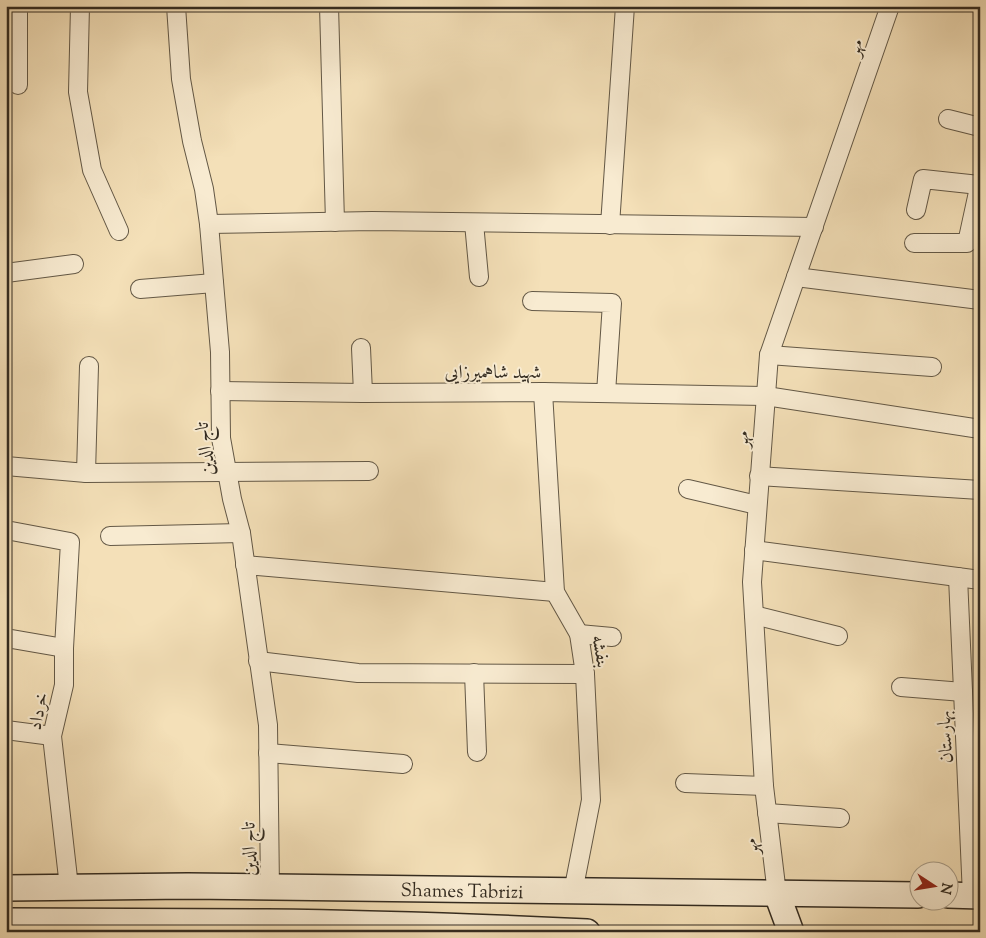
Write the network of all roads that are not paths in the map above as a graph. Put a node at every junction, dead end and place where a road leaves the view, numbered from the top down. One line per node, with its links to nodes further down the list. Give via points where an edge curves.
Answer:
1 (80, 6): 17 (street, via 78,92 92,170)
2 (176, 6): 14 (street, تاج الدین, via 181,79)
3 (329, 6): 12 (street)
4 (625, 6): 15 (street)
5 (890, 6): 16 (street, مهر)
6 (14, 17): 7 (street)
7 (18, 85)
8 (948, 119): 9 (street)
9 (980, 127)
10 (979, 184): 11 (street, via 923,179); 18 (street, via 966,243)
11 (916, 210)
12 (335, 222): 13 (street); 14 (street)
13 (474, 223): 15 (street); 21 (street)
14 (209, 224): 23 (street, تاج الدین)
15 (610, 225): 16 (street)
16 (814, 227): 22 (street, مهر)
17 (119, 231)
18 (914, 242)
19 (74, 264): 20 (street)
20 (6, 273)
21 (479, 277)
22 (796, 277): 25 (street); 28 (street, مهر)
23 (214, 283): 24 (street); 31 (street, تاج الدین)
24 (140, 289)
25 (980, 300)
26 (532, 301): 34 (street, via 612,303)
27 (361, 348): 33 (street)
28 (769, 355): 30 (street); 35 (street, مهر)
29 (89, 366): 40 (street)
30 (932, 367)
31 (220, 391): 33 (street, شهید شاهمیرزایی); 39 (street, تاج الدین, via 221,438)
32 (543, 392): 33 (street, شهید شاهمیرزایی); 34 (street, شهید شاهمیرزایی); 52 (street, بنفشه)
33 (363, 393)
34 (606, 393): 35 (street, شهید شاهمیرزایی)
35 (766, 396): 36 (street, شهید شاهمیرزایی); 41 (street, مهر)
36 (980, 429)
37 (6, 466): 40 (street)
38 (369, 470): 39 (street)
39 (227, 471): 40 (street); 46 (street, تاج الدین)
40 (86, 472)
41 (759, 476): 43 (street); 44 (street, مهر)
42 (688, 489): 44 (street)
43 (980, 490)
44 (757, 505): 48 (street, مهر)
45 (6, 530): 58 (street, خرداد, via 70,542)
46 (241, 533): 47 (street); 49 (street, تاج الدین)
47 (110, 536)
48 (754, 550): 50 (street); 53 (street, مهر)
49 (245, 566): 52 (street); 59 (street, تاج الدین)
50 (958, 577): 51 (street); 63 (street, بهارستان)
51 (980, 580)
52 (554, 592): 54 (street, بنفشه)
53 (754, 615): 55 (street); 70 (street, مهر)
54 (579, 634): 56 (street); 61 (street, بنفشه)
55 (838, 636)
56 (612, 637)
57 (6, 638): 58 (street)
58 (64, 648): 65 (street, خرداد, via 64,686)
59 (258, 661): 60 (street, via 358,673); 67 (street, تاج الدین, via 268,725)
60 (474, 673): 61 (street); 66 (street)
61 (585, 674): 76 (street, بنفشه, via 591,800)
62 (901, 687): 63 (street)
63 (963, 692): 79 (street, بهارستان)
64 (6, 730): 65 (street)
65 (52, 736): 73 (street, خرداد)
66 (477, 752)
67 (268, 753): 68 (street); 75 (street, تاج الدین)
68 (403, 764)
69 (684, 783): 70 (street)
70 (764, 786): 71 (street, مهر)
71 (767, 813): 72 (street); 77 (street, مهر)
72 (840, 818)
73 (69, 887): 74 (main road, Shames Tabrizi); 75 (main road, Shames Tabrizi)
74 (6, 888)
75 (270, 888): 76 (main road, Shames Tabrizi); 81 (main road)
76 (573, 892): 77 (main road, Shames Tabrizi)
77 (777, 894): 78 (main road, Shames Tabrizi); 85 (main road)
78 (908, 895)
79 (967, 895)
80 (6, 921): 82 (main road, Shames Tabrizi)
81 (267, 922): 82 (main road, Shames Tabrizi); 83 (main road, Shames Tabrizi)
82 (119, 927)
83 (466, 929): 84 (main road, Shames Tabrizi)
84 (587, 932)
85 (791, 932)

